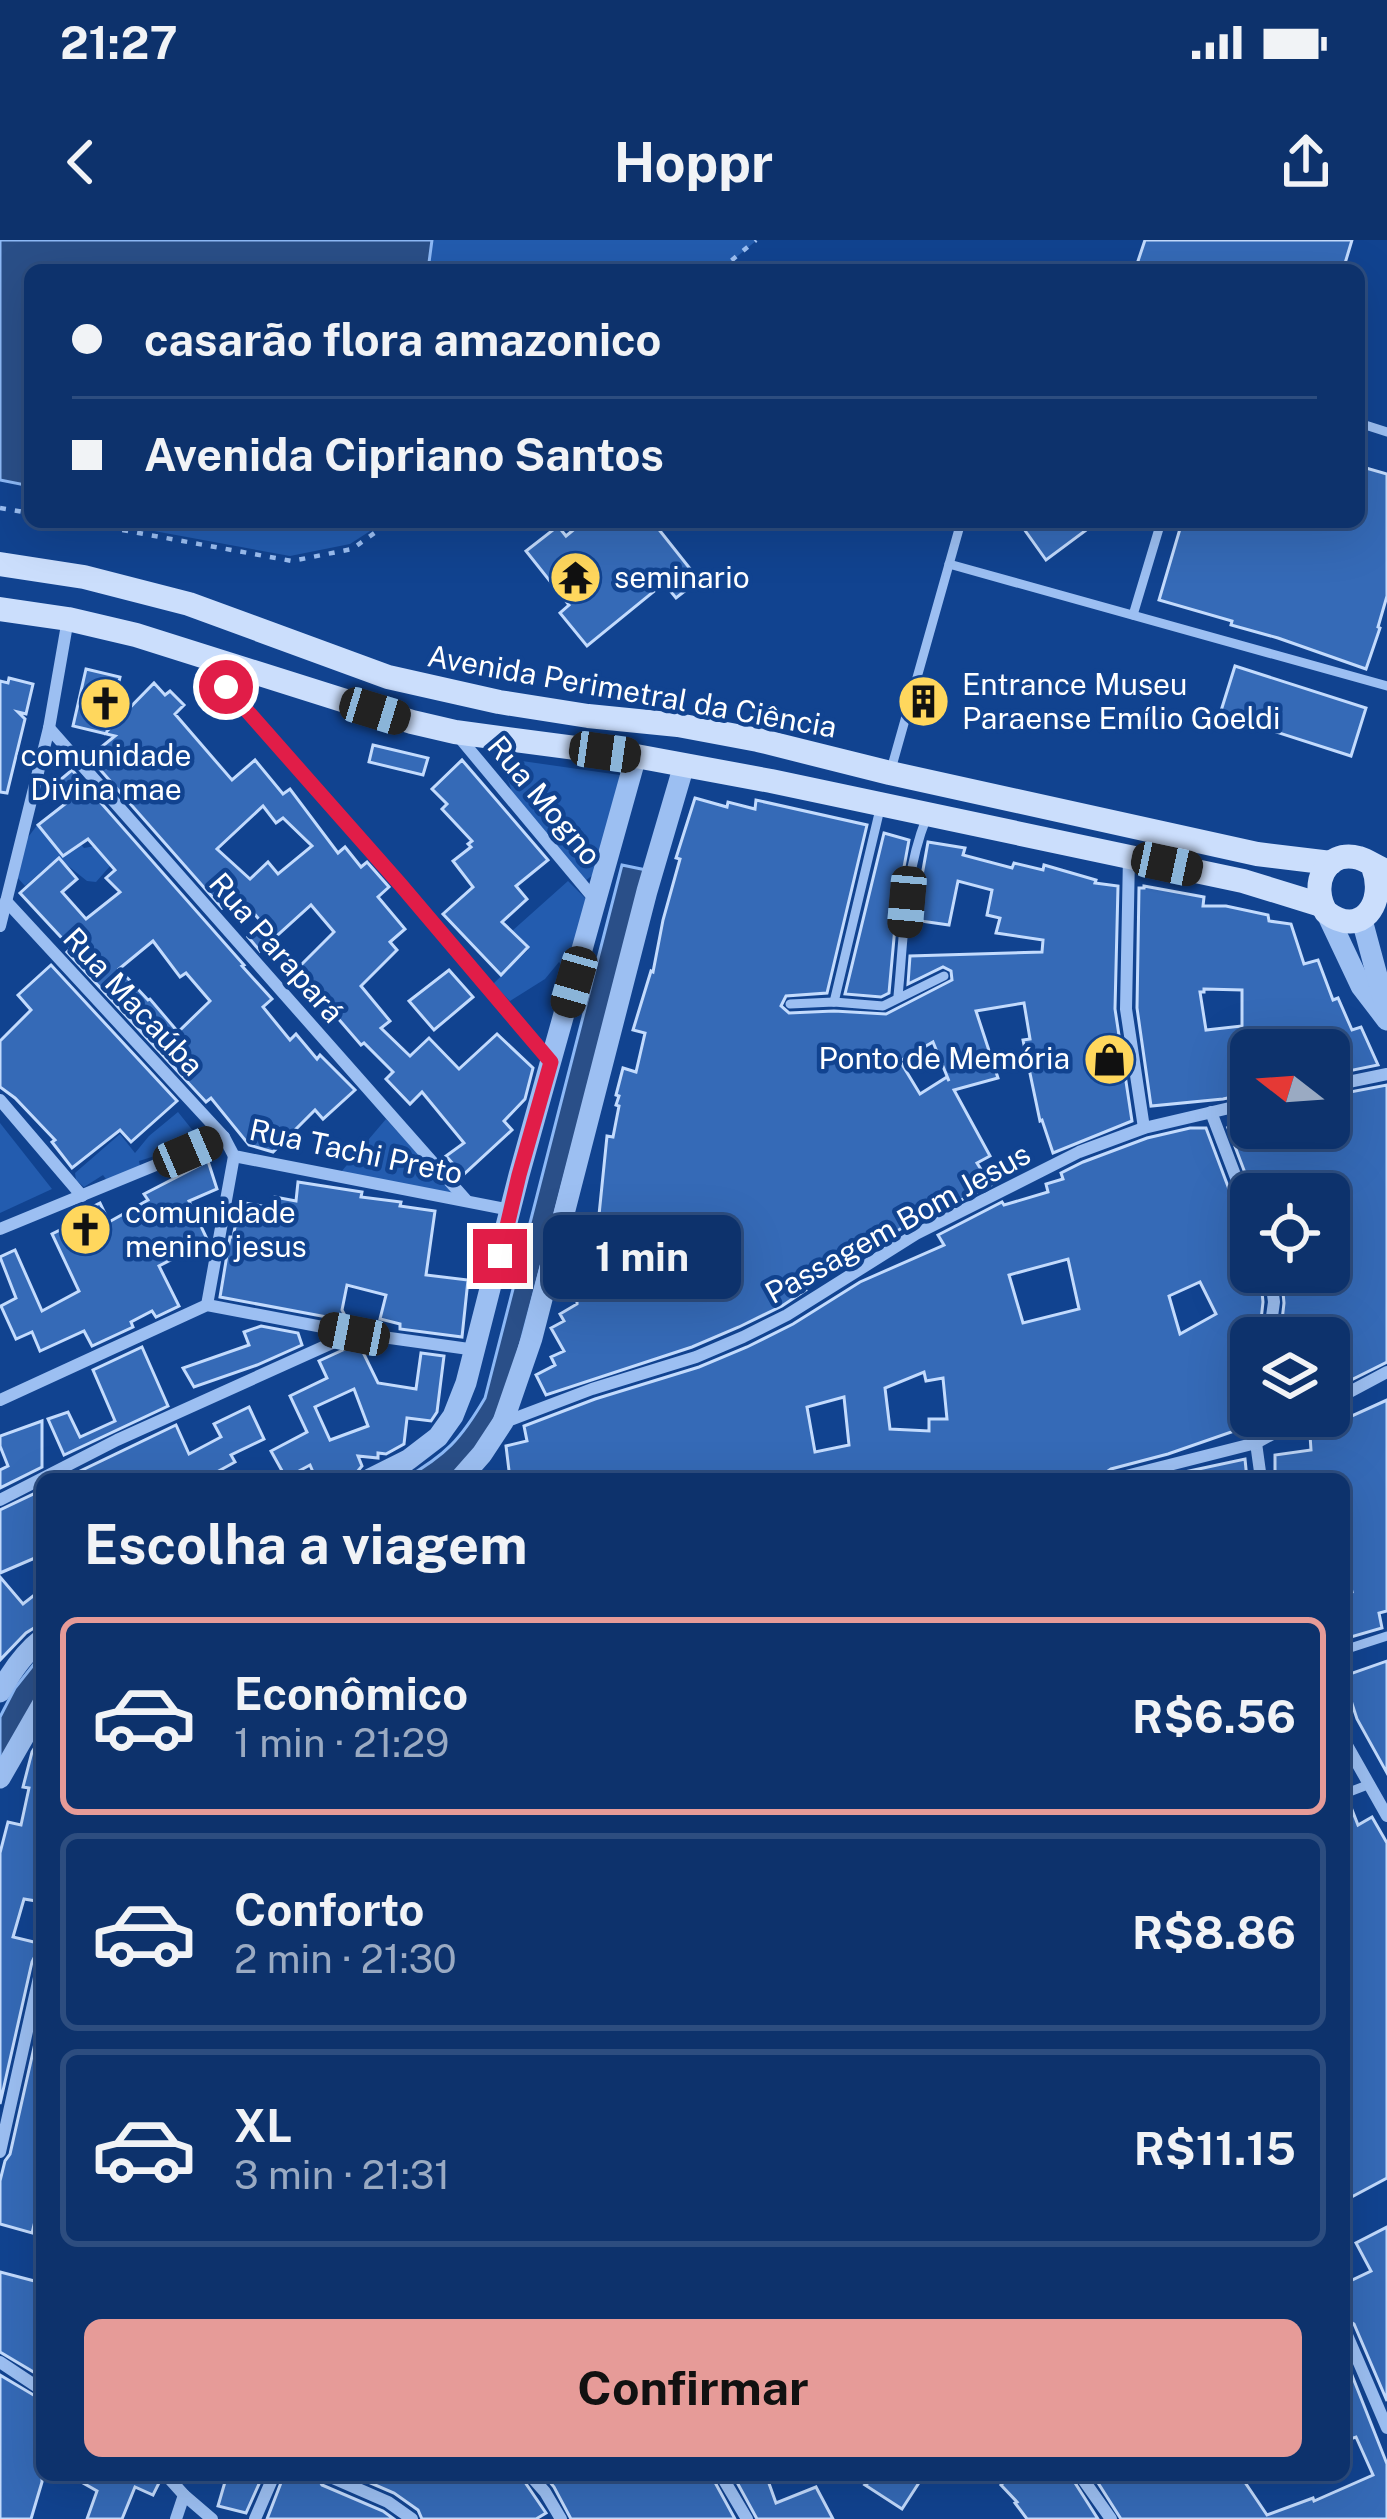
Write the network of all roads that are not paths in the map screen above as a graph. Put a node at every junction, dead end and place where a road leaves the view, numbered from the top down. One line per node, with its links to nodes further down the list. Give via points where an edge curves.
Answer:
1 (959, 528): 3 (lane)
2 (1159, 528): 6 (lane)
3 (949, 564): 6 (lane); 14 (lane)
4 (0, 565): 14 (main road, Avenida Perimetral da Ciência, via 189,604 388,677 477,698 678,724)
5 (0, 608): 7 (main road, Avenida Perimetral da Ciência)
6 (1133, 615): 9 (lane)
7 (68, 620): 8 (main road, Avenida Perimetral da Ciência); 10 (street)
8 (197, 654): 11 (main road, Avenida Perimetral da Ciência); 30 (street)
9 (1387, 686)
10 (49, 728): 20 (street); 41 (street, Rua Parapará)
11 (455, 732): 12 (main road, Avenida Perimetral da Ciência); 21 (street, Rua Mogno)
12 (636, 756): 13 (main road, Avenida Perimetral da Ciência); 21 (street)
13 (684, 765): 15 (main road, Avenida Perimetral da Ciência); 50 (street)
14 (890, 772): 18 (main road, Avenida Perimetral da Ciência, via 1257,854)
15 (881, 806): 16 (main road, Avenida Perimetral da Ciência); 27 (lane)
16 (928, 815): 17 (main road, Avenida Perimetral da Ciência); 26 (lane, via 907,902)
17 (1130, 856): 22 (main road, Avenida Perimetral da Ciência, via 1243,880); 36 (street, via 1126,1009)
18 (1331, 863): 19 (main road, via 1353,857); 22 (main road, via 1318,882)
19 (1380, 869): 23 (main road)
20 (6, 901): 24 (street); 37 (street, Rua Macaúba)
21 (597, 902): 30 (street)
22 (1324, 908): 23 (main road, via 1346,922); 29 (street, via 1361,986)
23 (1373, 918): 29 (street)
24 (0, 926)
25 (944, 976): 26 (lane)
26 (898, 996): 27 (lane, via 883,1006)
27 (834, 1003): 28 (lane)
28 (790, 1004)
29 (1387, 1017)
30 (551, 1062): 42 (street)
31 (1387, 1074): 32 (street)
32 (1350, 1082)
33 (0, 1100): 40 (street)
34 (1230, 1108): 35 (street, Passagem Bom Jesus)
35 (1211, 1112): 36 (street, Passagem Bom Jesus); 39 (street)
36 (1144, 1128): 50 (street, Passagem Bom Jesus, via 916,1234 743,1337)
37 (224, 1137): 38 (street, Rua Tachi Preto); 40 (street, Rua Tachi Preto)
38 (234, 1156): 41 (street, Rua Tachi Preto); 44 (street)
39 (1234, 1173)
40 (82, 1196): 43 (street, Rua Tachi Preto)
41 (466, 1200): 42 (street, Rua Tachi Preto)
42 (511, 1210): 46 (street)
43 (0, 1229)
44 (206, 1305): 45 (street); 49 (street)
45 (354, 1334): 46 (street); 54 (street)
46 (476, 1350): 55 (street, via 438,1437)
47 (1387, 1372): 48 (street)
48 (1350, 1392)
49 (0, 1400)
50 (503, 1423): 56 (street)
51 (1256, 1437): 53 (street)
52 (1267, 1437): 53 (street)
53 (1256, 1443): 57 (street); 58 (street)
54 (53, 1473)
55 (382, 1473)
56 (465, 1473)
57 (1138, 1473)
58 (1260, 1473)
59 (36, 1482): 60 (street)
60 (0, 1500)
61 (1387, 1636): 63 (lane)
62 (36, 1644): 64 (street)
63 (1350, 1648)
64 (3, 1679)
65 (36, 1715): 67 (street)
66 (1350, 1750): 68 (street)
67 (0, 1778)
68 (1370, 1784): 69 (lane); 70 (street)
69 (1350, 1792)
70 (1387, 1816)
71 (36, 1991): 72 (street)
72 (0, 2152)
73 (1350, 2342): 76 (street)
74 (0, 2362): 75 (street)
75 (36, 2386)
76 (1387, 2428)
77 (171, 2481): 83 (street)
78 (271, 2481): 86 (street)
79 (340, 2481): 87 (street)
80 (535, 2481): 88 (street)
81 (725, 2481): 89 (street)
82 (1084, 2481): 90 (street)
83 (184, 2495): 84 (street); 85 (street)
84 (176, 2519)
85 (212, 2519)
86 (255, 2519)
87 (412, 2519)
88 (561, 2519)
89 (747, 2519)
90 (1111, 2519)

